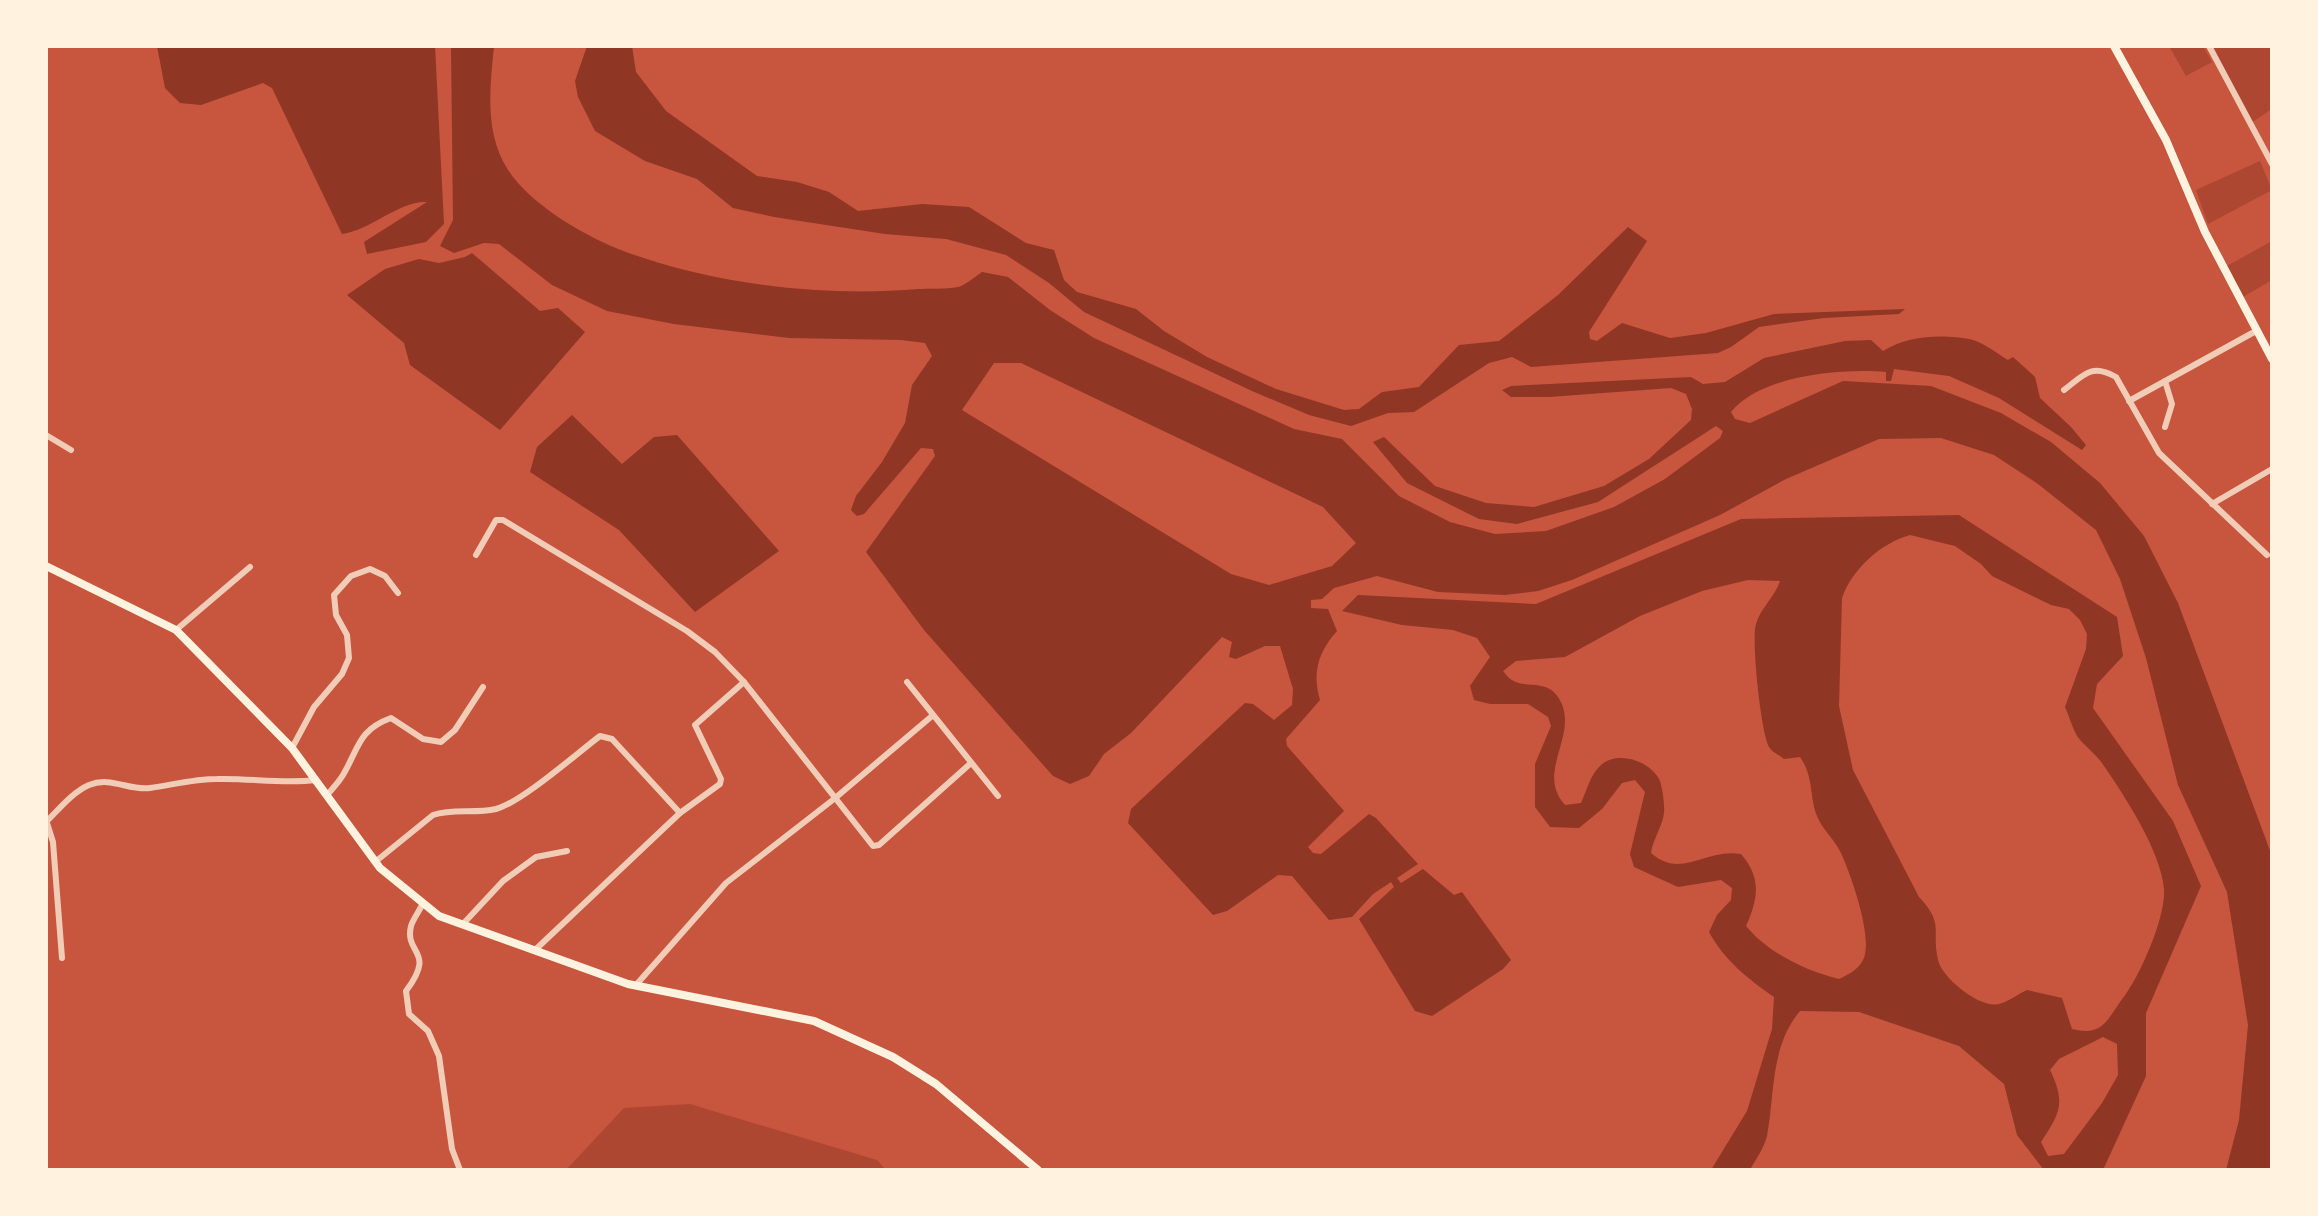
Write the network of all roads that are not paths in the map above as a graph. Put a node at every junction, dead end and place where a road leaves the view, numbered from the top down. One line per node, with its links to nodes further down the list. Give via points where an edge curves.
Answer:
1 (2114, 46): 4 (main road, via 2166,140)
2 (2209, 46): 3 (street)
3 (2272, 164)
4 (2256, 331): 5 (main road); 6 (street)
5 (2272, 359)
6 (2165, 381): 8 (street); 9 (street, via 2172,404)
7 (2064, 390): 8 (street, via 2089,371 2104,370 2116,377)
8 (2129, 401): 13 (street, via 2159,453)
9 (2165, 427)
10 (46, 435): 11 (street)
11 (71, 450)
12 (2272, 469): 13 (street)
13 (2212, 504): 15 (street)
14 (476, 555): 20 (street, via 496,520 503,520 687,631)
15 (2267, 555)
16 (46, 566): 19 (main road)
17 (250, 567): 19 (street)
18 (398, 593): 24 (street, via 385,576 370,569 351,576 334,595 349,658)
19 (176, 630): 24 (main road)
20 (744, 682): 29 (street); 30 (street, via 697,721 695,727 721,779)
21 (907, 682): 23 (street)
22 (483, 687): 27 (street, via 441,742 423,739 391,718 379,723 355,747 343,776)
23 (932, 716): 25 (street); 29 (street)
24 (292, 748): 26 (main road)
25 (971, 763): 28 (street); 29 (street, via 877,846)
26 (316, 780): 27 (main road); 31 (street, via 217,779 147,789 108,781 77,792)
27 (327, 795): 33 (main road)
28 (998, 796)
29 (834, 799): 38 (street, via 726,883)
30 (680, 813): 33 (street, via 612,739 600,736 510,804 433,815); 36 (street)
31 (46, 820): 37 (street, via 53,842)
32 (567, 851): 35 (street, via 536,857 503,881)
33 (375, 862): 34 (main road)
34 (423, 903): 35 (main road, via 439,916); 39 (street, via 410,927 421,958 418,976 406,991 409,1014 428,1031 439,1056 452,1149)
35 (463, 924): 36 (main road)
36 (535, 950): 38 (main road)
37 (62, 958)
38 (636, 985): 40 (main road, via 814,1021 893,1057 936,1084)
39 (460, 1170)
40 (1038, 1170)

